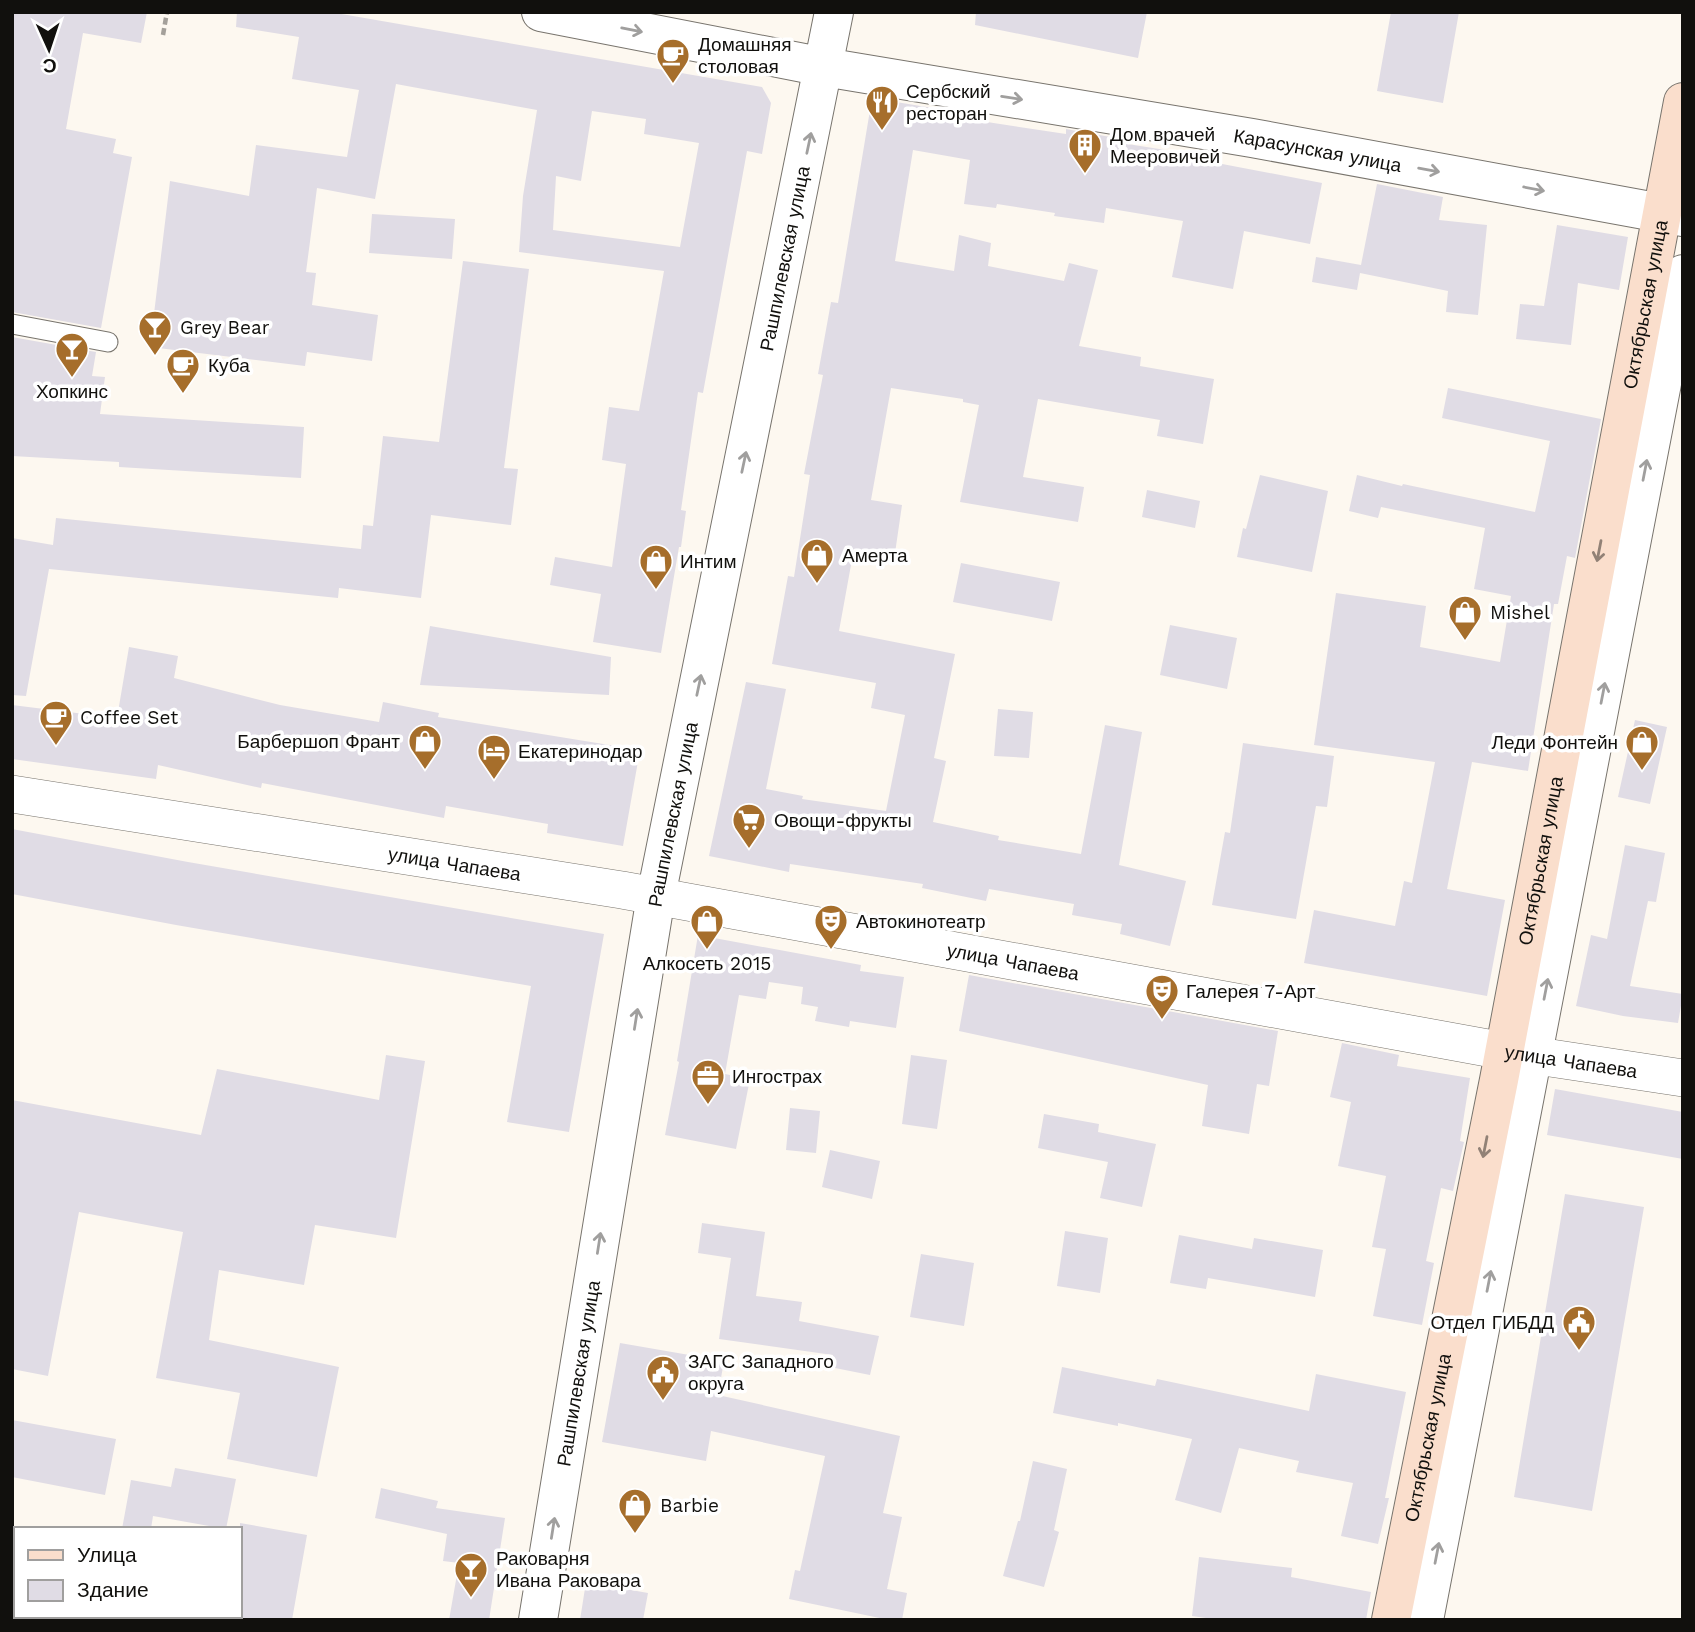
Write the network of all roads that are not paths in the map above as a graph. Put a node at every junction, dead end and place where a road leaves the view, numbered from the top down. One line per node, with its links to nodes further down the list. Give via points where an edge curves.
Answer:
1 (541, 12): 3 (street, Карасунская улица, one-way to 3)
2 (834, 12): 3 (street, Рашпилевская улица)
3 (824, 67): 5 (street, Карасунская улица, one-way to 5); 10 (street, Рашпилевская улица, one-way to 3)
4 (1683, 102): 5 (main road, Октябрьская улица)
5 (1672, 215): 11 (main road, Октябрьская улица, one-way to 11)
6 (1683, 274): 11 (street, Октябрьская улица, one-way to 6)
7 (12, 324): 8 (lane)
8 (107, 342)
9 (12, 794): 10 (street, улица Чапаева)
10 (656, 896): 11 (street, улица Чапаева); 13 (street, Рашпилевская улица, one-way to 10)
11 (1519, 1053): 12 (street, улица Чапаева); 14 (main road, Октябрьская улица, one-way to 14); 15 (street, Октябрьская улица, one-way to 11)
12 (1683, 1078)
13 (538, 1620)
14 (1391, 1620)
15 (1424, 1620)

